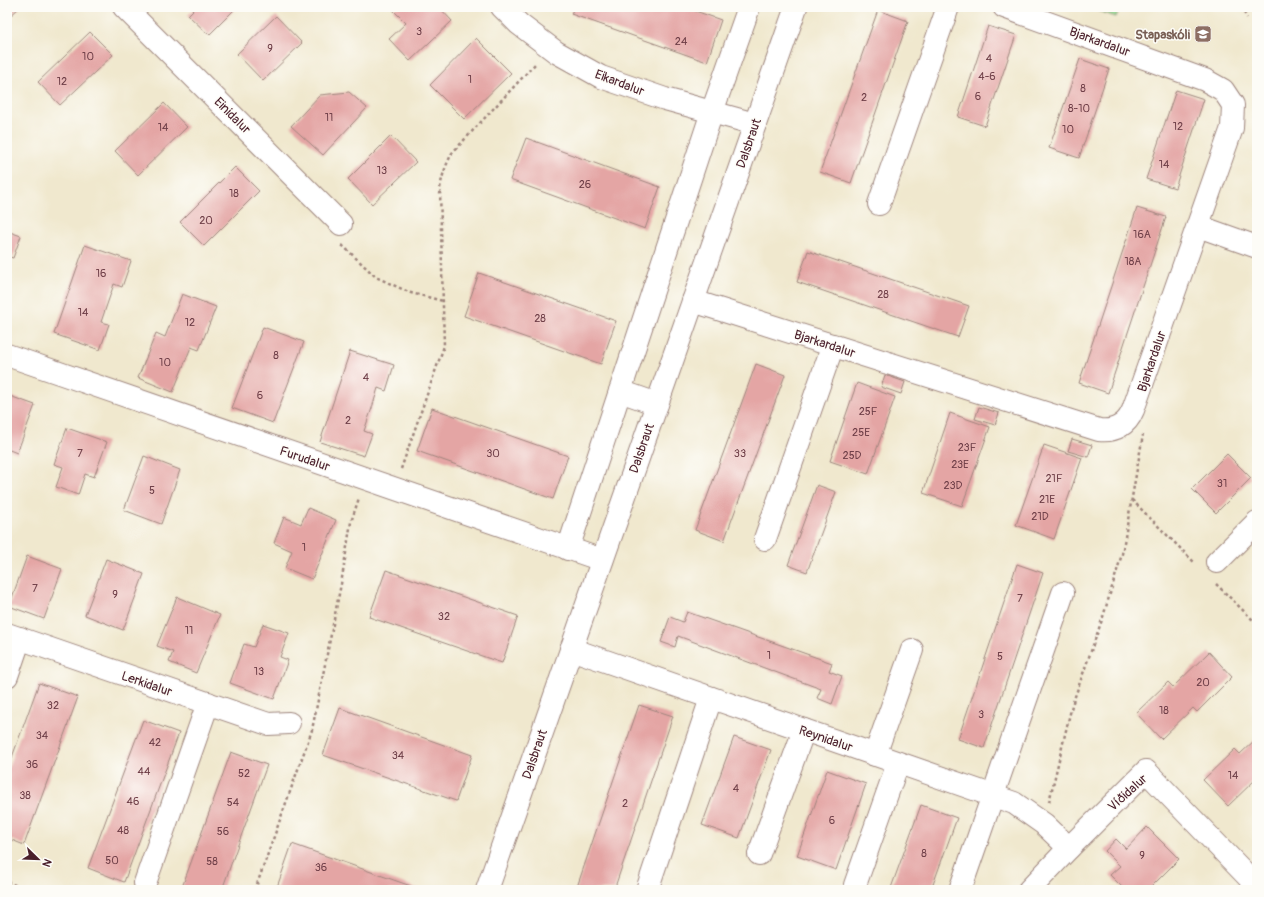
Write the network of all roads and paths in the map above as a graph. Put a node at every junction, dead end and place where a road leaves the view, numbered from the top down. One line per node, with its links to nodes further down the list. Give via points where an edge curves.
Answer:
1 (124, 7): 13 (street, Einidalur)
2 (502, 7): 9 (street, Eikardalur)
3 (749, 7): 10 (street)
4 (796, 7): 11 (street, Dalsbraut)
5 (948, 7): 12 (street)
6 (1004, 7): 14 (street, Bjarkardalur, via 1181,70 1223,90 1233,105 1232,128)
7 (1241, 7): 8 (path)
8 (1247, 18)
9 (550, 48): 10 (street, Eikardalur, via 601,77); 16 (path, via 452,153 446,164 440,189)
10 (712, 112): 11 (street, Eikardalur); 20 (street)
11 (755, 124): 17 (street, Dalsbraut)
12 (879, 204)
13 (341, 224): 16 (path, via 338,241 376,276 410,293)
14 (1198, 226): 15 (street); 22 (street, Bjarkardalur)
15 (1257, 247)
16 (443, 301): 24 (path, via 444,346)
17 (693, 301): 18 (street, Bjarkardalur); 21 (street, Dalsbraut)
18 (833, 345): 22 (street, Bjarkardalur, via 1099,430 1120,427 1126,423); 26 (street)
19 (7, 355): 23 (street, Furudalur)
20 (620, 392): 21 (street); 27 (street)
21 (657, 404): 28 (street, Dalsbraut)
22 (1133, 410): 42 (path, via 1147,414 1122,554 1072,705)
23 (366, 479): 24 (street, Furudalur); 50 (path, via 351,522 312,730)
24 (395, 489): 27 (street, Furudalur)
25 (1257, 522): 29 (street)
26 (765, 539)
27 (568, 548): 28 (street, Furudalur)
28 (602, 560): 32 (street, Dalsbraut)
29 (1217, 562)
30 (1063, 593): 41 (street)
31 (14, 636): 34 (street); 36 (street, Lerkidalur)
32 (571, 650): 35 (street, Reynidalur); 51 (street, Dalsbraut)
33 (912, 650): 39 (street)
34 (7, 676)
35 (711, 698): 38 (street, Reynidalur); 52 (street)
36 (208, 704): 37 (street, Lerkidalur, via 268,724); 46 (street)
37 (289, 723)
38 (804, 730): 39 (street, Reynidalur); 44 (street)
39 (875, 755): 40 (street, Reynidalur)
40 (898, 762): 41 (street, Reynidalur); 47 (street)
41 (993, 795): 42 (street, Reynidalur, via 1014,803); 53 (street)
42 (1044, 824): 43 (street, Reynidalur)
43 (1069, 848): 48 (street, Víðidalur, via 1146,771); 54 (street, Víðidalur)
44 (759, 854)
45 (7, 882): 49 (path)
46 (145, 883)
47 (855, 885)
48 (1257, 886)
49 (29, 890)
50 (255, 890)
51 (487, 890)
52 (647, 890)
53 (960, 890)
54 (1029, 890)

